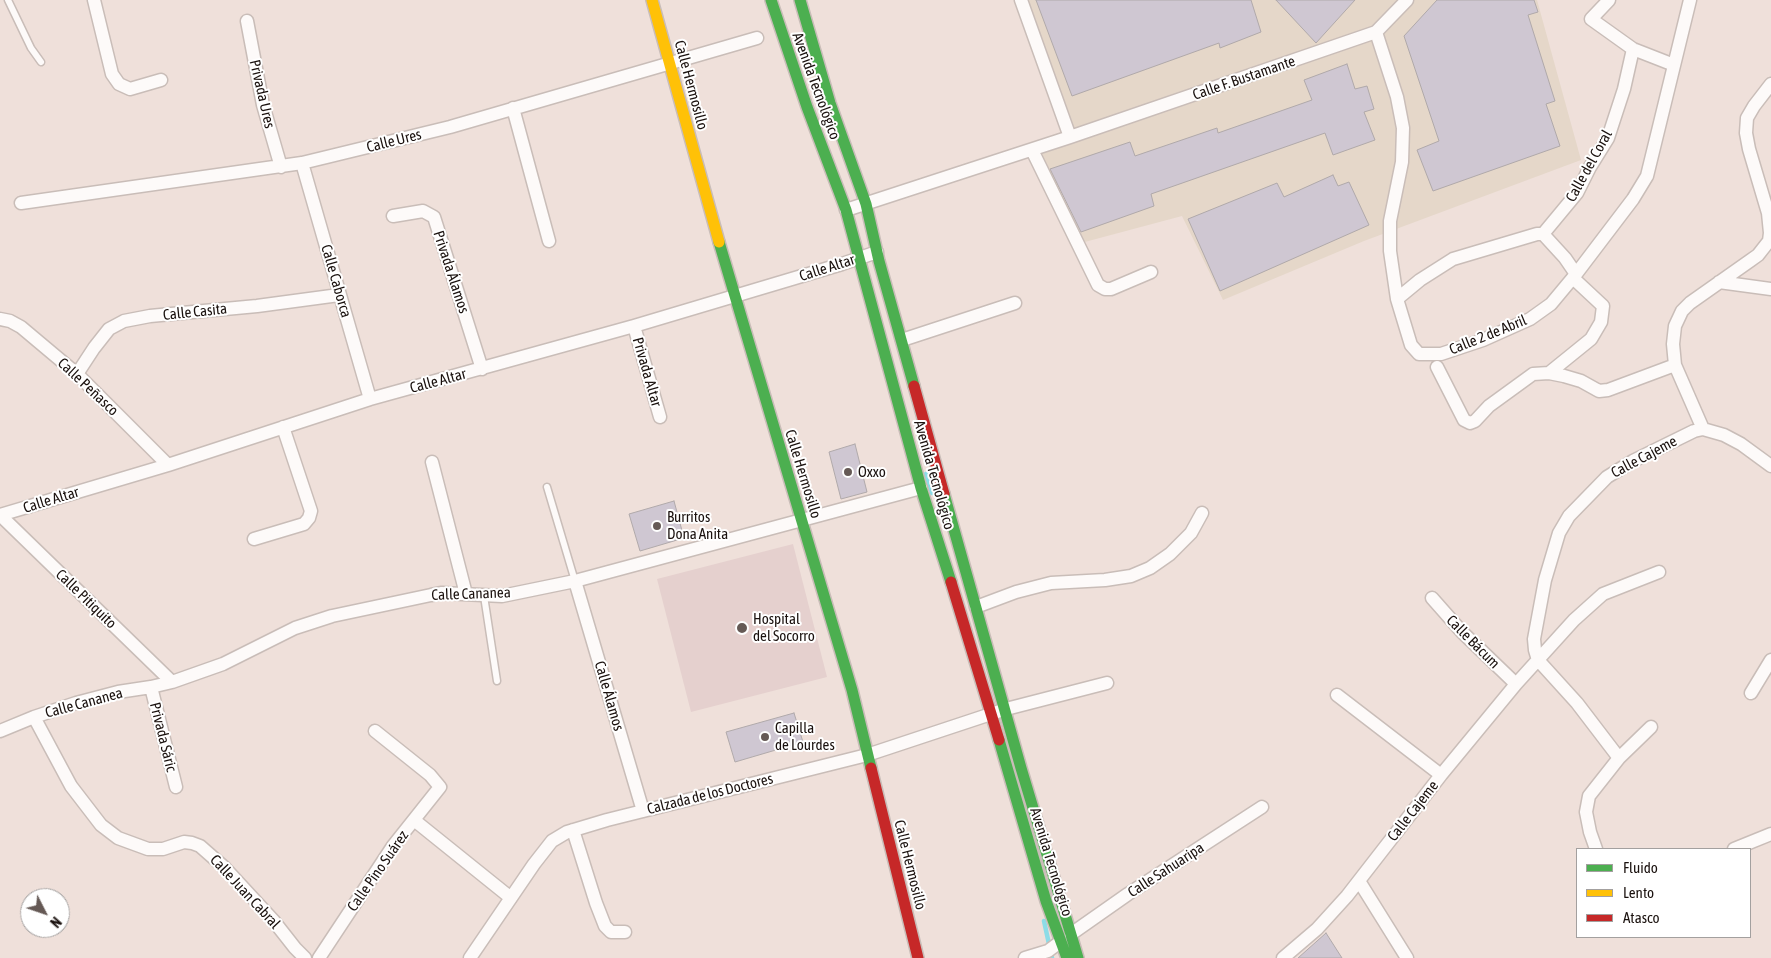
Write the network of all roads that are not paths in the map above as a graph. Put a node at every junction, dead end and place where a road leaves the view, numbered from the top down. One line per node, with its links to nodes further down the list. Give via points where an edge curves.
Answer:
1 (8, 0): 14 (lane)
2 (94, 0): 17 (street, via 112,74 119,84 130,89)
3 (652, 0): 15 (main road, Calle Hermosillo)
4 (771, 0): 26 (main road, Avenida Tecnológico)
5 (800, 0): 25 (main road, Avenida Tecnológico, via 830,103)
6 (1022, 0): 20 (street)
7 (1407, 0): 11 (street, Calle F. Bustamante)
8 (1609, 0): 13 (street, via 1591,20)
9 (1690, 0): 16 (street, Calle 2 de Abril)
10 (247, 21): 23 (street, Privada Ures, via 263,105)
11 (1376, 32): 20 (street, Calle F. Bustamante); 38 (street, Calle 2 de Abril, via 1397,97 1403,128 1402,162 1390,221 1390,251)
12 (757, 38): 15 (street, Calle Ures)
13 (1633, 49): 16 (street); 28 (street, Calle del Coral, via 1608,138 1577,193)
14 (41, 62)
15 (669, 63): 19 (street, Calle Ures); 37 (main road, Calle Hermosillo)
16 (1674, 65): 33 (street, Calle 2 de Abril, via 1647,176)
17 (161, 80)
18 (1771, 84): 34 (street, via 1747,118 1746,133 1768,213 1769,241 1758,255)
19 (513, 108): 22 (street, Calle Ures); 29 (street)
20 (1070, 137): 21 (street, Calle F. Bustamante)
21 (1032, 150): 25 (street, Calle F. Bustamante); 32 (street, via 1098,285 1111,289)
22 (302, 163): 23 (street, Calle Ures); 36 (street, Calle Caborca)
23 (281, 167): 24 (street, Calle Ures)
24 (21, 203)
25 (866, 204): 26 (street, Calle F. Bustamante); 30 (main road, Avenida Tecnológico)
26 (846, 210): 31 (main road, Avenida Tecnológico)
27 (393, 216): 45 (street, Privada Álamos, via 423,211 434,217)
28 (1543, 234): 33 (street); 38 (street, via 1453,259)
29 (549, 241)
30 (877, 252): 31 (street, Calle Altar); 42 (main road, Avenida Tecnológico)
31 (859, 258): 37 (street, Calle Altar); 56 (main road, Avenida Tecnológico)
32 (1151, 272)
33 (1575, 276): 38 (street, Calle 2 de Abril, via 1551,304 1530,319 1441,354 1420,354 1411,345); 46 (street, via 1603,306 1601,322 1591,339)
34 (1719, 282): 35 (street); 43 (street, via 1682,311 1675,326)
35 (1771, 289)
36 (339, 295): 47 (street, Calle Casita, via 124,321 109,329); 48 (street, Calle Caborca)
37 (734, 296): 41 (street, Calle Altar); 59 (main road, Calle Hermosillo)
38 (1397, 299)
39 (1015, 303): 42 (street)
40 (0, 319): 47 (street, Calle Peñasco, via 21,327)
41 (634, 326): 45 (street, Calle Altar); 49 (street, Privada Altar)
42 (902, 340): 66 (main road, Avenida Tecnológico)
43 (1675, 364): 46 (street, via 1599,391 1581,381); 51 (street)
44 (1437, 367): 46 (street, via 1464,420 1470,423 1533,374)
45 (482, 368): 48 (street, Calle Altar)
46 (1549, 373)
47 (77, 374): 53 (street, Calle Peñasco)
48 (370, 399): 50 (street, Calle Altar)
49 (660, 417)
50 (283, 428): 53 (street, Calle Altar); 60 (street, via 311,511 304,524)
51 (1703, 429): 54 (street, via 1732,439); 67 (street, Calle Cajeme, via 1660,447 1607,477 1569,516 1545,580 1534,639)
52 (432, 462): 63 (street)
53 (168, 465): 58 (street, Calle Altar)
54 (1771, 466)
55 (547, 487): 62 (lane)
56 (921, 488): 59 (street, Calle Cananea); 77 (main road, Avenida Tecnológico)
57 (1202, 513): 66 (street, via 1190,534 1170,554 1131,576 1051,583)
58 (0, 515): 70 (street, Calle Pitiquito)
59 (802, 520): 62 (street, Calle Cananea); 82 (main road, Calle Hermosillo, via 852,690)
60 (254, 540)
61 (1658, 572): 67 (street, Calle Cajeme, via 1602,594)
62 (575, 581): 64 (street, Calle Cananea, via 502,596); 89 (street, Calle Álamos)
63 (466, 594): 64 (street, Calle Cananea); 70 (street, Calle Cananea, via 442,593 332,616 295,628 223,664)
64 (484, 596): 69 (lane)
65 (1432, 598): 72 (street, Calle Bácum)
66 (976, 607): 76 (main road, Avenida Tecnológico)
67 (1538, 660): 72 (street, Calle Cajeme); 83 (street)
68 (1771, 660): 74 (street)
69 (497, 681)
70 (172, 682): 73 (street, Calle Cananea)
71 (1107, 683): 76 (street, Calzada de los Doctores)
72 (1516, 684): 84 (street, Calle Cajeme)
73 (151, 688): 78 (street, Calle Cananea, via 118,692); 86 (street, Privada Sáric)
74 (1751, 693)
75 (1337, 695): 84 (street)
76 (1006, 709): 77 (street, Calzada de los Doctores); 85 (main road, Avenida Tecnológico)
77 (991, 714): 82 (street, Calzada de los Doctores); 87 (main road, Avenida Tecnológico)
78 (34, 716): 80 (street, Calle Cananea); 103 (street, Calle Juan Cabral, via 71,786 101,825 118,838 148,849 163,849 184,842 200,846 231,875)
79 (1651, 727): 83 (street)
80 (0, 731)
81 (375, 731): 90 (street, Calle Pino Suárez, via 430,775 440,787)
82 (867, 754): 89 (street, Calzada de los Doctores); 106 (main road, Calle Hermosillo)
83 (1619, 758): 93 (street, via 1597,783 1587,802 1586,812)
84 (1441, 775): 95 (street, Calle Cajeme)
85 (1026, 785): 87 (main road); 97 (main road, Avenida Tecnológico)
86 (176, 787)
87 (1013, 789): 98 (main road, Avenida Tecnológico)
88 (1262, 808): 100 (street, Calle Sahuaripa)
89 (643, 811): 91 (street, Calzada de los Doctores)
90 (414, 820): 96 (street); 104 (street, Calle Pino Suárez, via 393,846)
91 (574, 830): 96 (street, Calzada de los Doctores, via 552,841); 99 (street, via 605,926 611,932)
92 (1771, 834): 94 (street)
93 (1596, 848)
94 (1736, 848)
95 (1359, 881): 110 (street, Calle Cajeme, via 1317,929); 111 (street)
96 (511, 898): 105 (street, Calzada de los Doctores)
97 (1067, 921): 98 (main road); 100 (main road, Avenida Tecnológico)
98 (1054, 926): 101 (main road, Avenida Tecnológico)
99 (625, 932)
100 (1071, 934): 109 (main road, Avenida Tecnológico)
101 (1060, 942): 102 (street); 108 (main road, Avenida Tecnológico)
102 (1047, 954): 107 (street)
103 (305, 958)
104 (319, 958)
105 (470, 958)
106 (918, 958)
107 (1025, 958)
108 (1068, 958)
109 (1078, 958)
110 (1283, 958)
111 (1407, 958)

